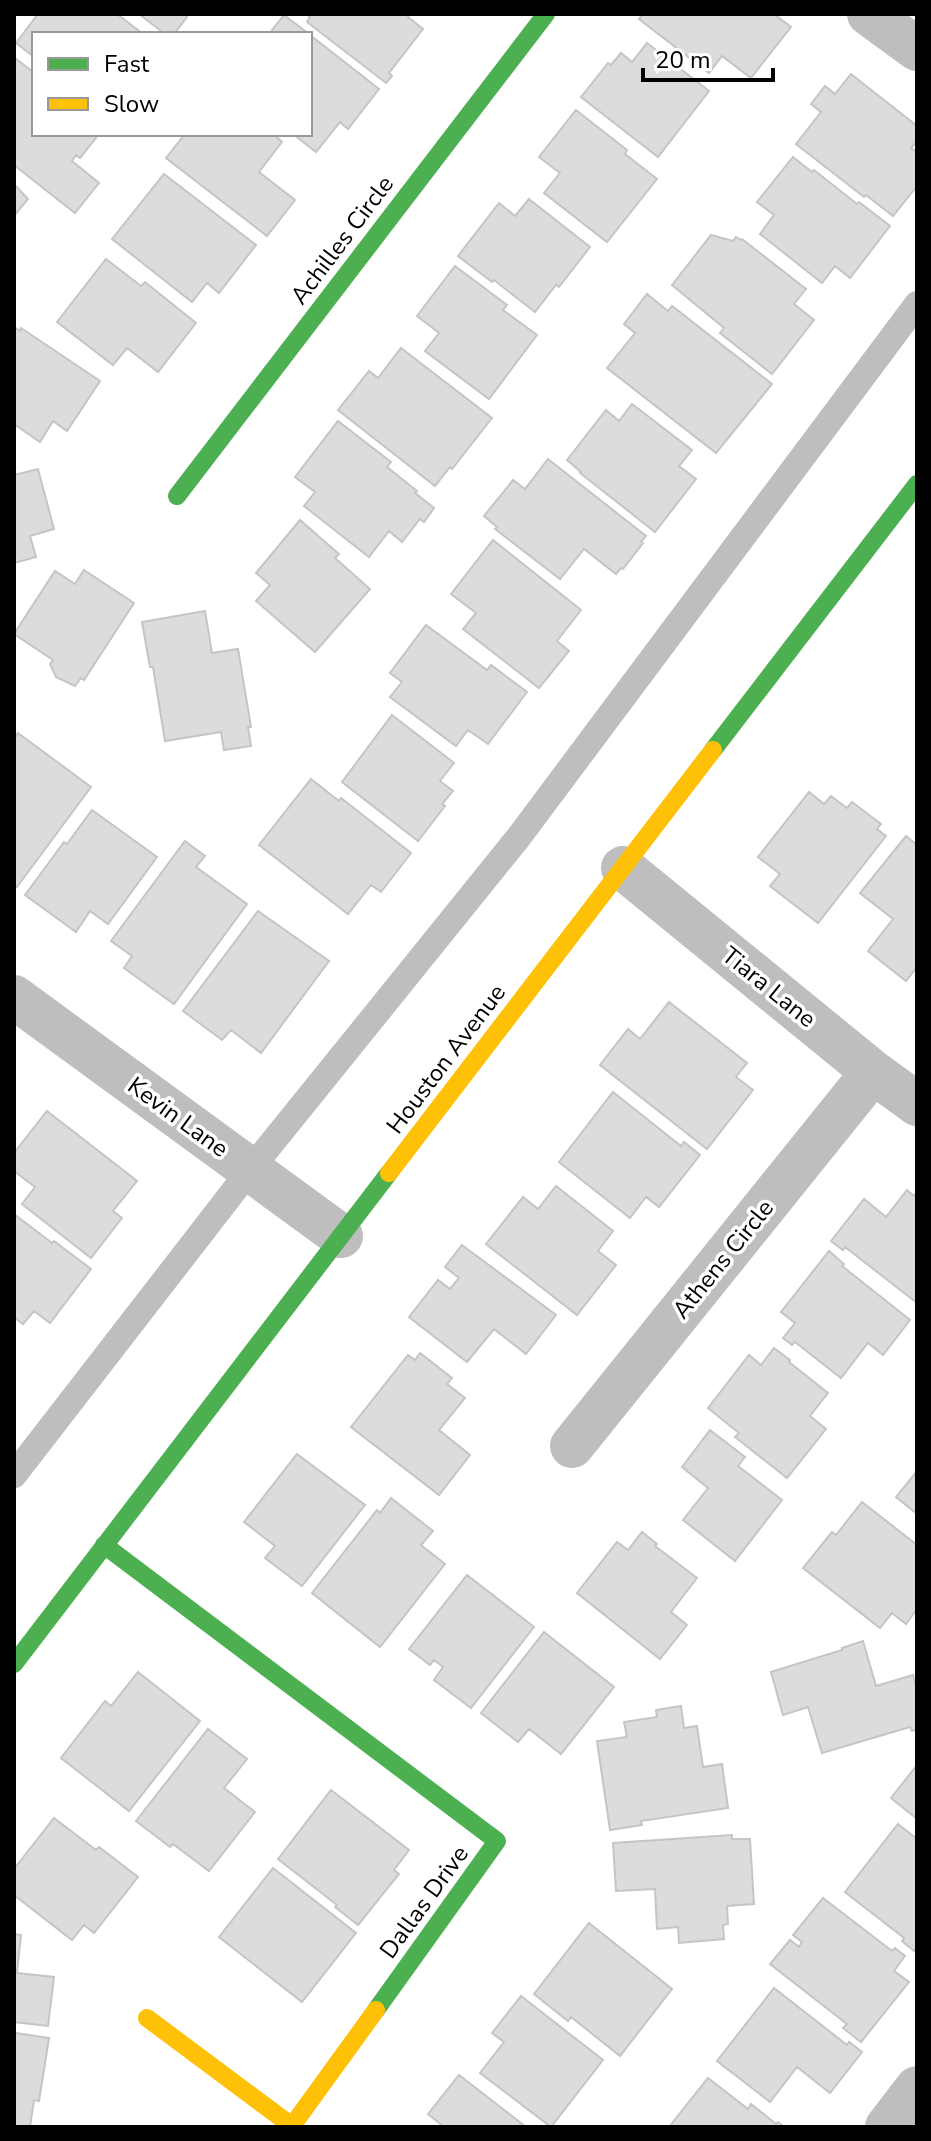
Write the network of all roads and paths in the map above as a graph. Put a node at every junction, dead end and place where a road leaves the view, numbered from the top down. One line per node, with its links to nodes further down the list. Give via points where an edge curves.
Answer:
1 (546, 14): 6 (street, Achilles Circle)
2 (869, 14): 3 (street)
3 (917, 49)
4 (917, 304): 11 (lane, via 518,838)
5 (917, 484): 7 (street, Houston Avenue)
6 (177, 496)
7 (623, 868): 9 (street, Tiara Lane); 12 (street, Houston Avenue)
8 (14, 997): 11 (street, Kevin Lane)
9 (873, 1072): 10 (street, Tiara Lane); 13 (street, Athens Circle)
10 (917, 1104)
11 (250, 1170): 12 (street, Kevin Lane); 14 (lane)
12 (341, 1236): 15 (street, Houston Avenue)
13 (572, 1446)
14 (14, 1475)
15 (104, 1545): 16 (street, Houston Avenue); 17 (street, Dallas Drive, via 497,1841 292,2126)
16 (14, 1664)
17 (147, 2018)
18 (917, 2088): 19 (street)
19 (887, 2127)

